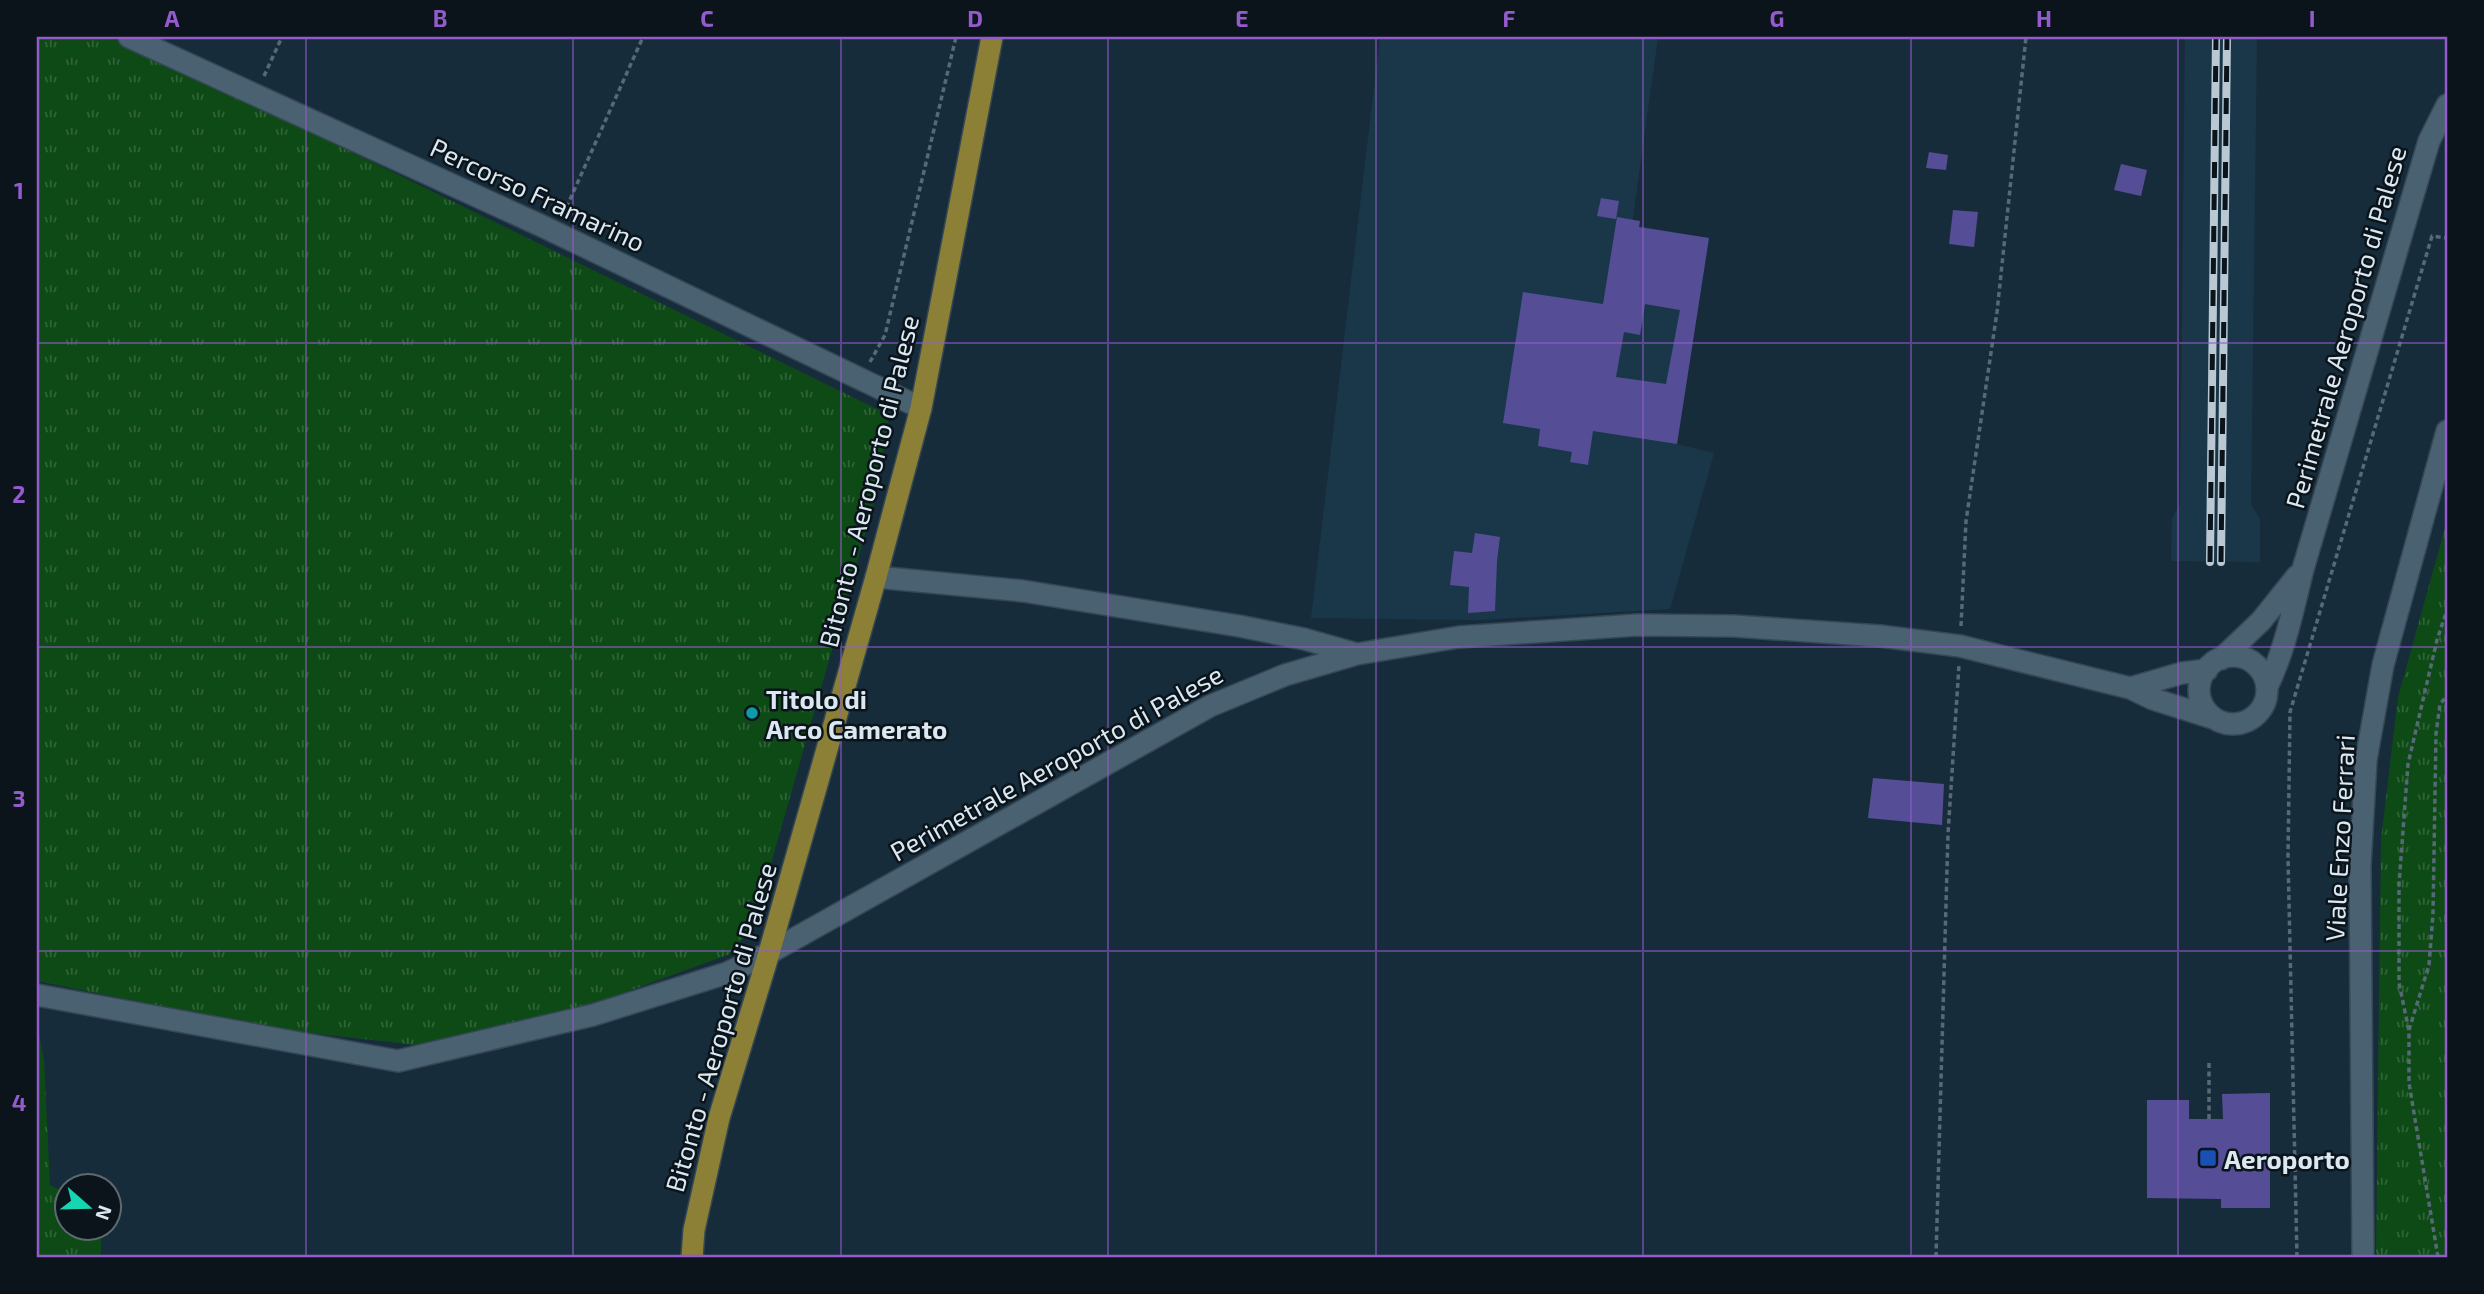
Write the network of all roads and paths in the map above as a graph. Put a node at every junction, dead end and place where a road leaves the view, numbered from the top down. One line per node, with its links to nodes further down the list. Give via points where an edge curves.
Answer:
1 (128, 37): 6 (street, Percorso Framarino)
2 (282, 37): 6 (path)
3 (643, 37): 8 (path)
4 (956, 37): 10 (path, via 885,335)
5 (992, 37): 11 (main road, Bitonto - Aeroporto di Palese)
6 (256, 95): 11 (street, Percorso Framarino)
7 (2447, 104): 15 (street, Perimetrale Aeroporto di Palese, via 2429,141)
8 (561, 219)
9 (2447, 238): 30 (path, via 2432,236 2290,712 2288,858)
10 (869, 364)
11 (921, 408): 16 (main road, Bitonto - Aeroporto di Palese)
12 (2447, 431): 14 (street, Viale Enzo Ferrari)
13 (2447, 481): 14 (street)
14 (2417, 534): 31 (street, Viale Enzo Ferrari, via 2383,665 2365,760 2360,866)
15 (2303, 569): 19 (street, Perimetrale Aeroporto di Palese, via 2261,621); 20 (street, Perimetrale Aeroporto di Palese)
16 (876, 577): 18 (street, via 1023,591 1239,626); 24 (main road, Bitonto - Aeroporto di Palese)
17 (2447, 610): 26 (path, via 2407,768 2399,884 2399,982)
18 (1357, 654): 21 (street, Perimetrale Aeroporto di Palese, via 1459,637 1550,629 1734,626 1960,646); 24 (street, Perimetrale Aeroporto di Palese, via 1284,675 1210,706)
19 (2214, 664): 20 (street, via 2240,657 2250,661); 21 (street, Perimetrale Aeroporto di Palese); 23 (street, via 2199,690)
20 (2267, 687): 23 (street, via 2263,707 2249,720 2231,724)
21 (2130, 688): 23 (street, Perimetrale Aeroporto di Palese)
22 (2447, 696): 26 (path, via 2440,704 2436,734 2429,965)
23 (2213, 718)
24 (769, 953): 25 (street, Perimetrale Aeroporto di Palese, via 727,973 593,1015 398,1061); 29 (main road, Bitonto - Aeroporto di Palese, via 719,1118)
25 (37, 995)
26 (2409, 1031): 32 (path, via 2409,1083)
27 (2209, 1062): 28 (path)
28 (2209, 1119)
29 (692, 1257)
30 (2297, 1257)
31 (2363, 1257)
32 (2438, 1257)

